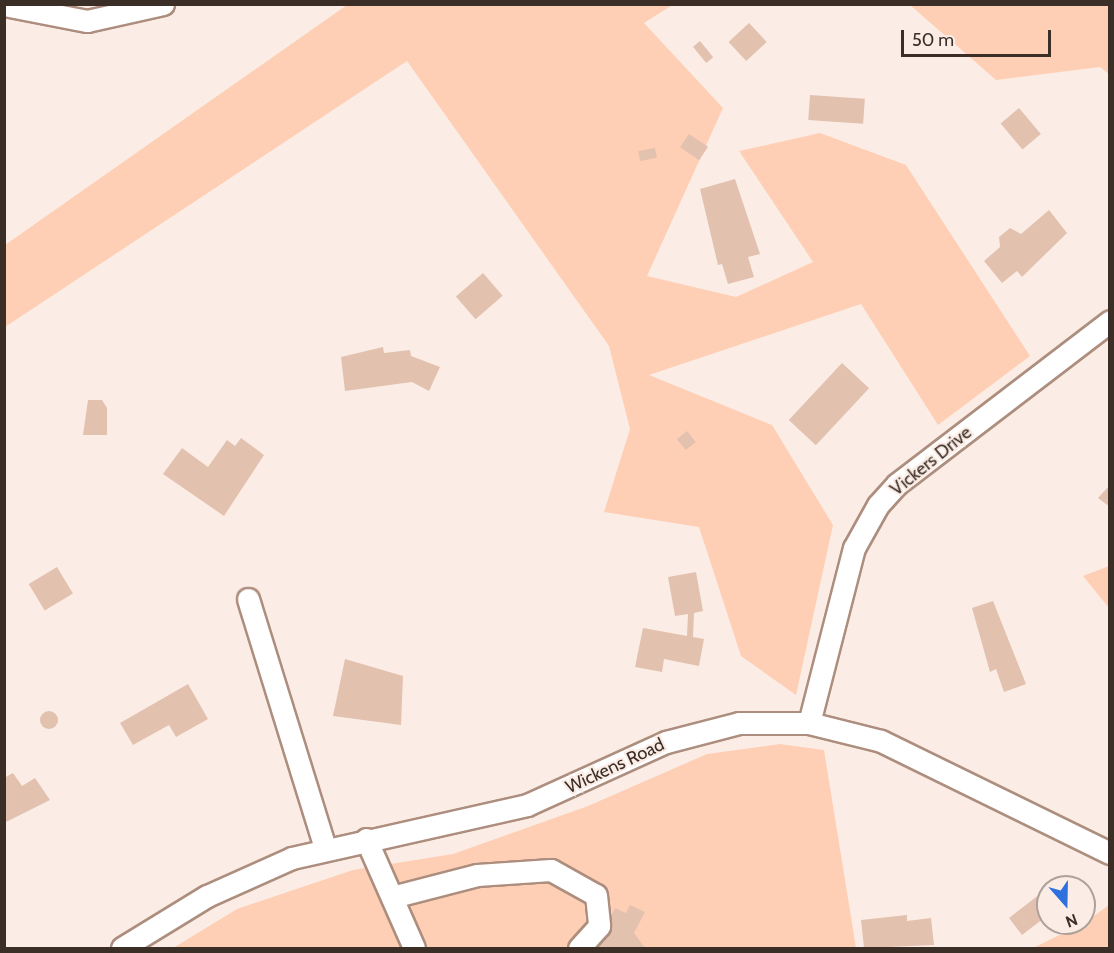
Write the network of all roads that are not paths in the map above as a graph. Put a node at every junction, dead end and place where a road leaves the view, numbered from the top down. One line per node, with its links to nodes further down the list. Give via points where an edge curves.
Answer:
1 (163, 4): 2 (street, via 87,21)
2 (4, 5)
3 (1110, 321): 5 (street, Vickers Drive, via 897,484 878,505 854,548)
4 (248, 599): 7 (street)
5 (809, 723): 6 (street, Wickens Road, via 739,723 702,730 527,805); 8 (street, Wickens Road, via 921,758)
6 (366, 839): 7 (street, Wickens Road); 9 (street)
7 (325, 848): 10 (street, Wickens Road, via 245,877)
8 (1110, 853)
9 (392, 897): 11 (street); 12 (street, via 477,875 551,870 596,895 599,926)
10 (122, 948)
11 (414, 948)
12 (579, 948)

